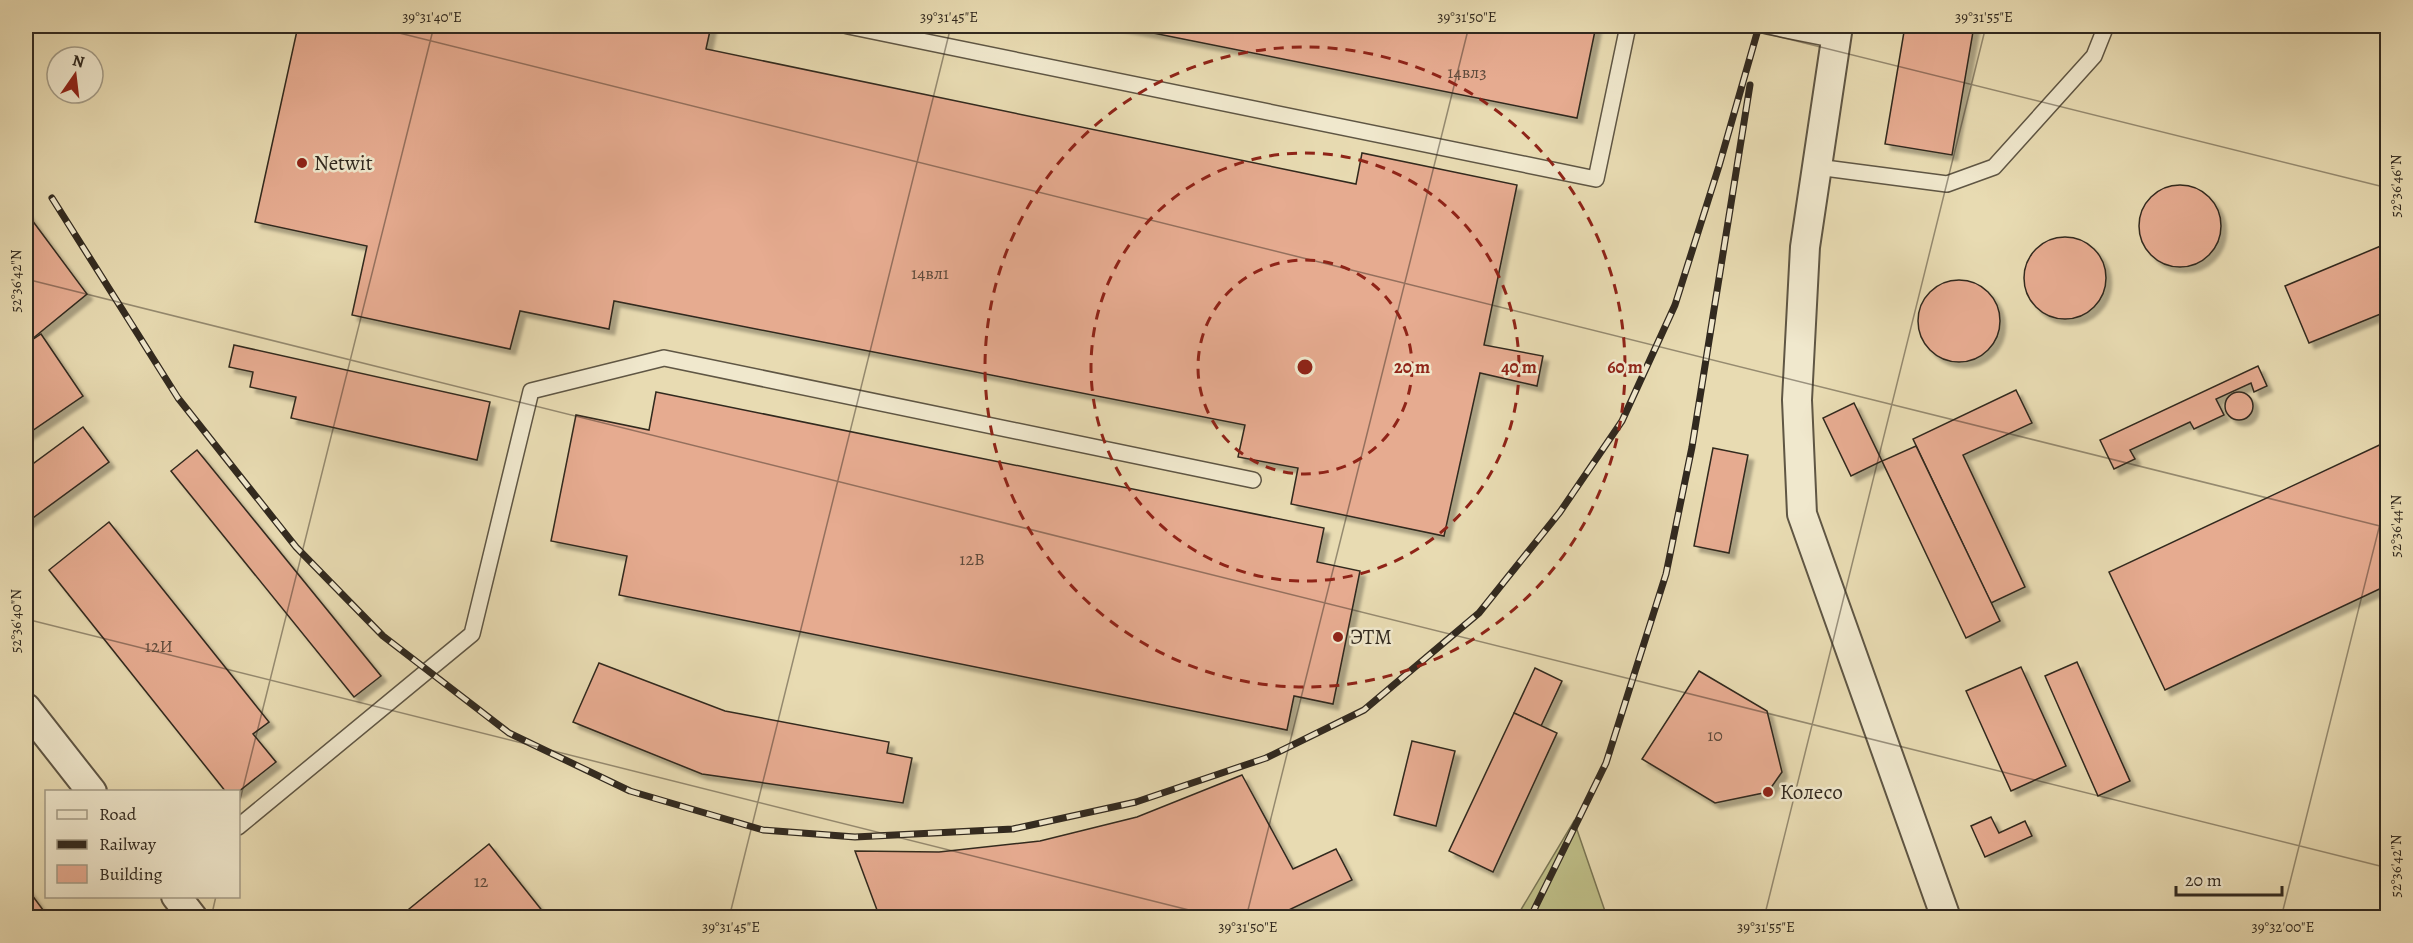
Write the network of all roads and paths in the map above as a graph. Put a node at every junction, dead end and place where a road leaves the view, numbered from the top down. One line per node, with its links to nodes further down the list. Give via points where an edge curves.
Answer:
1 (848, 26): 2 (lane, via 1596,178)
2 (1628, 26)
3 (1767, 26): 5 (lane)
4 (2106, 26): 6 (lane, via 2094,56 1994,167 1947,183)
5 (1837, 33): 6 (street)
6 (1817, 167): 13 (street, via 1805,247 1797,400 1802,514)
7 (1253, 480): 10 (lane, via 664,358 531,391 472,634)
8 (26, 708): 9 (street)
9 (90, 790)
10 (240, 825)
11 (177, 898): 12 (street)
12 (193, 918)
13 (1946, 918)

